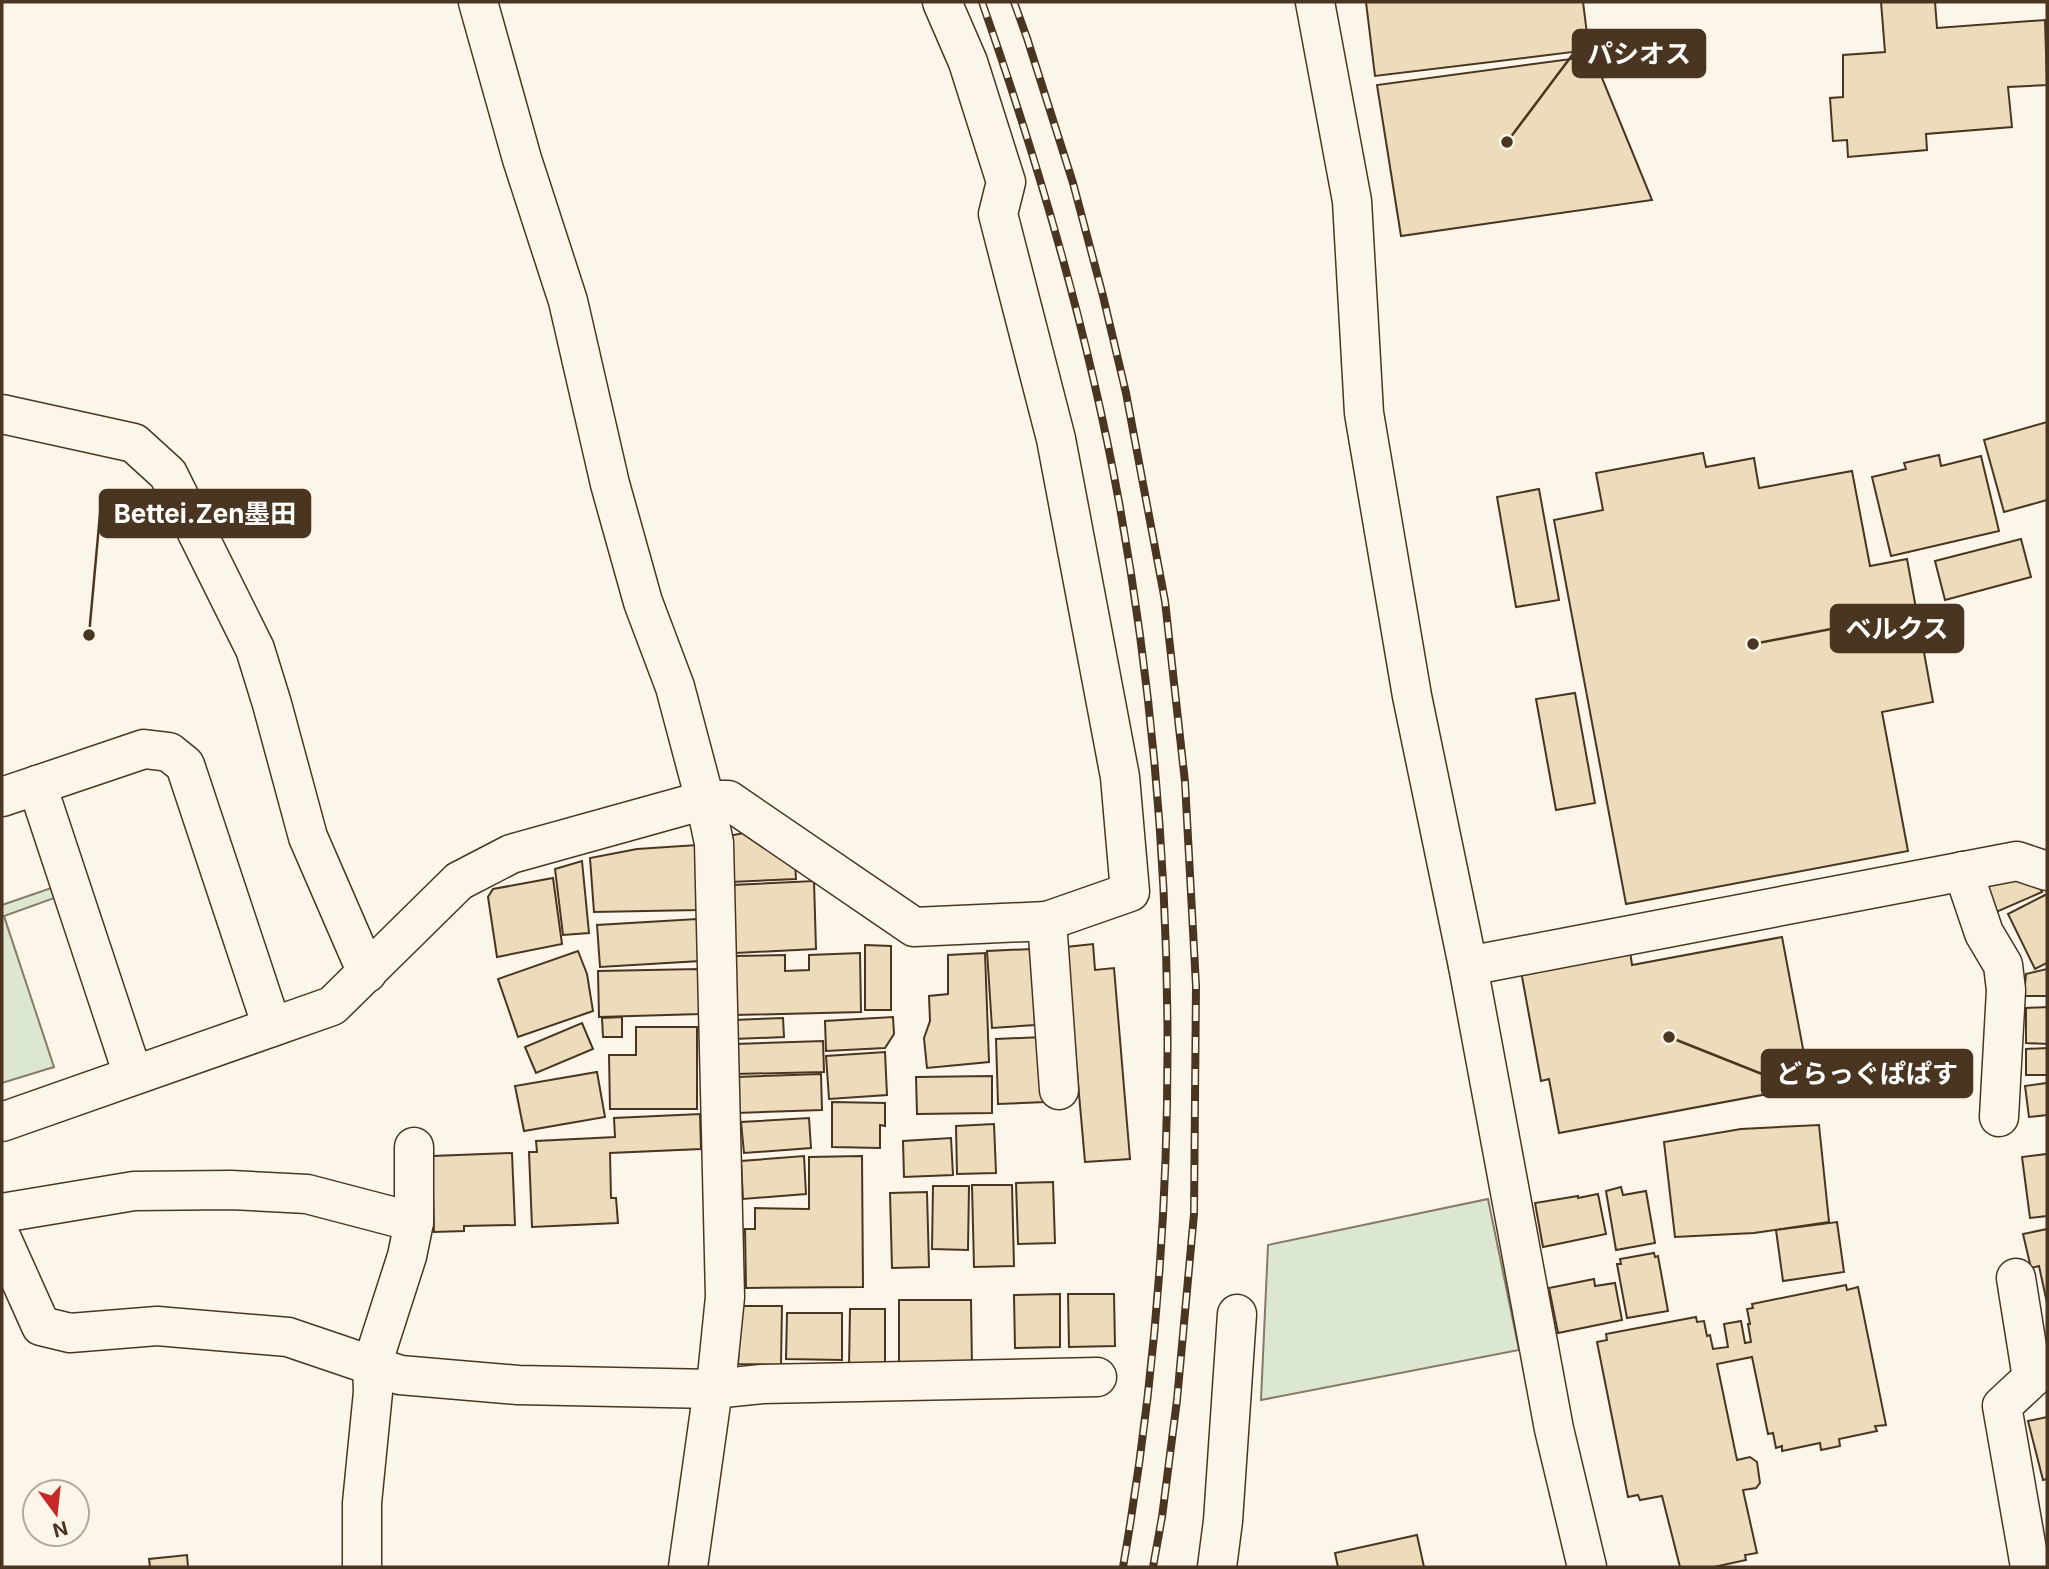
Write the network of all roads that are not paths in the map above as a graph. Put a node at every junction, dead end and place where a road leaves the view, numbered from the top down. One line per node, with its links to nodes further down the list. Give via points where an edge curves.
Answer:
1 (478, 2): 7 (street, via 568,301 643,602 675,687)
2 (942, 2): 10 (street, via 968,62 1006,182 998,214 1056,439 1120,777 1130,892)
3 (1315, 2): 11 (street, via 1352,201 1364,413 1412,696)
4 (2, 414): 12 (street, via 134,443 168,474 255,649 308,837)
5 (37, 785): 6 (street); 13 (street, via 144,749 169,752 185,765); 14 (street)
6 (2, 797)
7 (705, 800): 10 (street, via 728,800 914,927); 12 (street, via 511,854 460,881); 26 (street, via 714,843 725,1297)
8 (1963, 871): 9 (street, via 2017,861); 11 (street); 16 (street, via 1984,933 2003,965 2006,990)
9 (2047, 871)
10 (1047, 921): 15 (street)
11 (1468, 966): 30 (street, via 1554,1429)
12 (367, 973): 13 (street, via 332,1006)
13 (272, 1027): 14 (street)
14 (133, 1075): 17 (street)
15 (1059, 1090)
16 (1999, 1116)
17 (2, 1122)
18 (414, 1147): 20 (street)
19 (2, 1213): 20 (street, via 134,1191 231,1190 307,1194)
20 (414, 1222): 24 (street)
21 (2, 1239): 24 (street, via 41,1326 70,1333 157,1326 288,1336)
22 (2016, 1278): 31 (street, via 2032,1378 2002,1406)
23 (1237, 1314): 29 (street)
24 (372, 1365): 26 (street, via 400,1375 518,1385); 27 (street)
25 (1097, 1377): 26 (street)
26 (713, 1389): 28 (street)
27 (362, 1567)
28 (688, 1567)
29 (1217, 1567)
30 (1587, 1567)
31 (2030, 1567)

